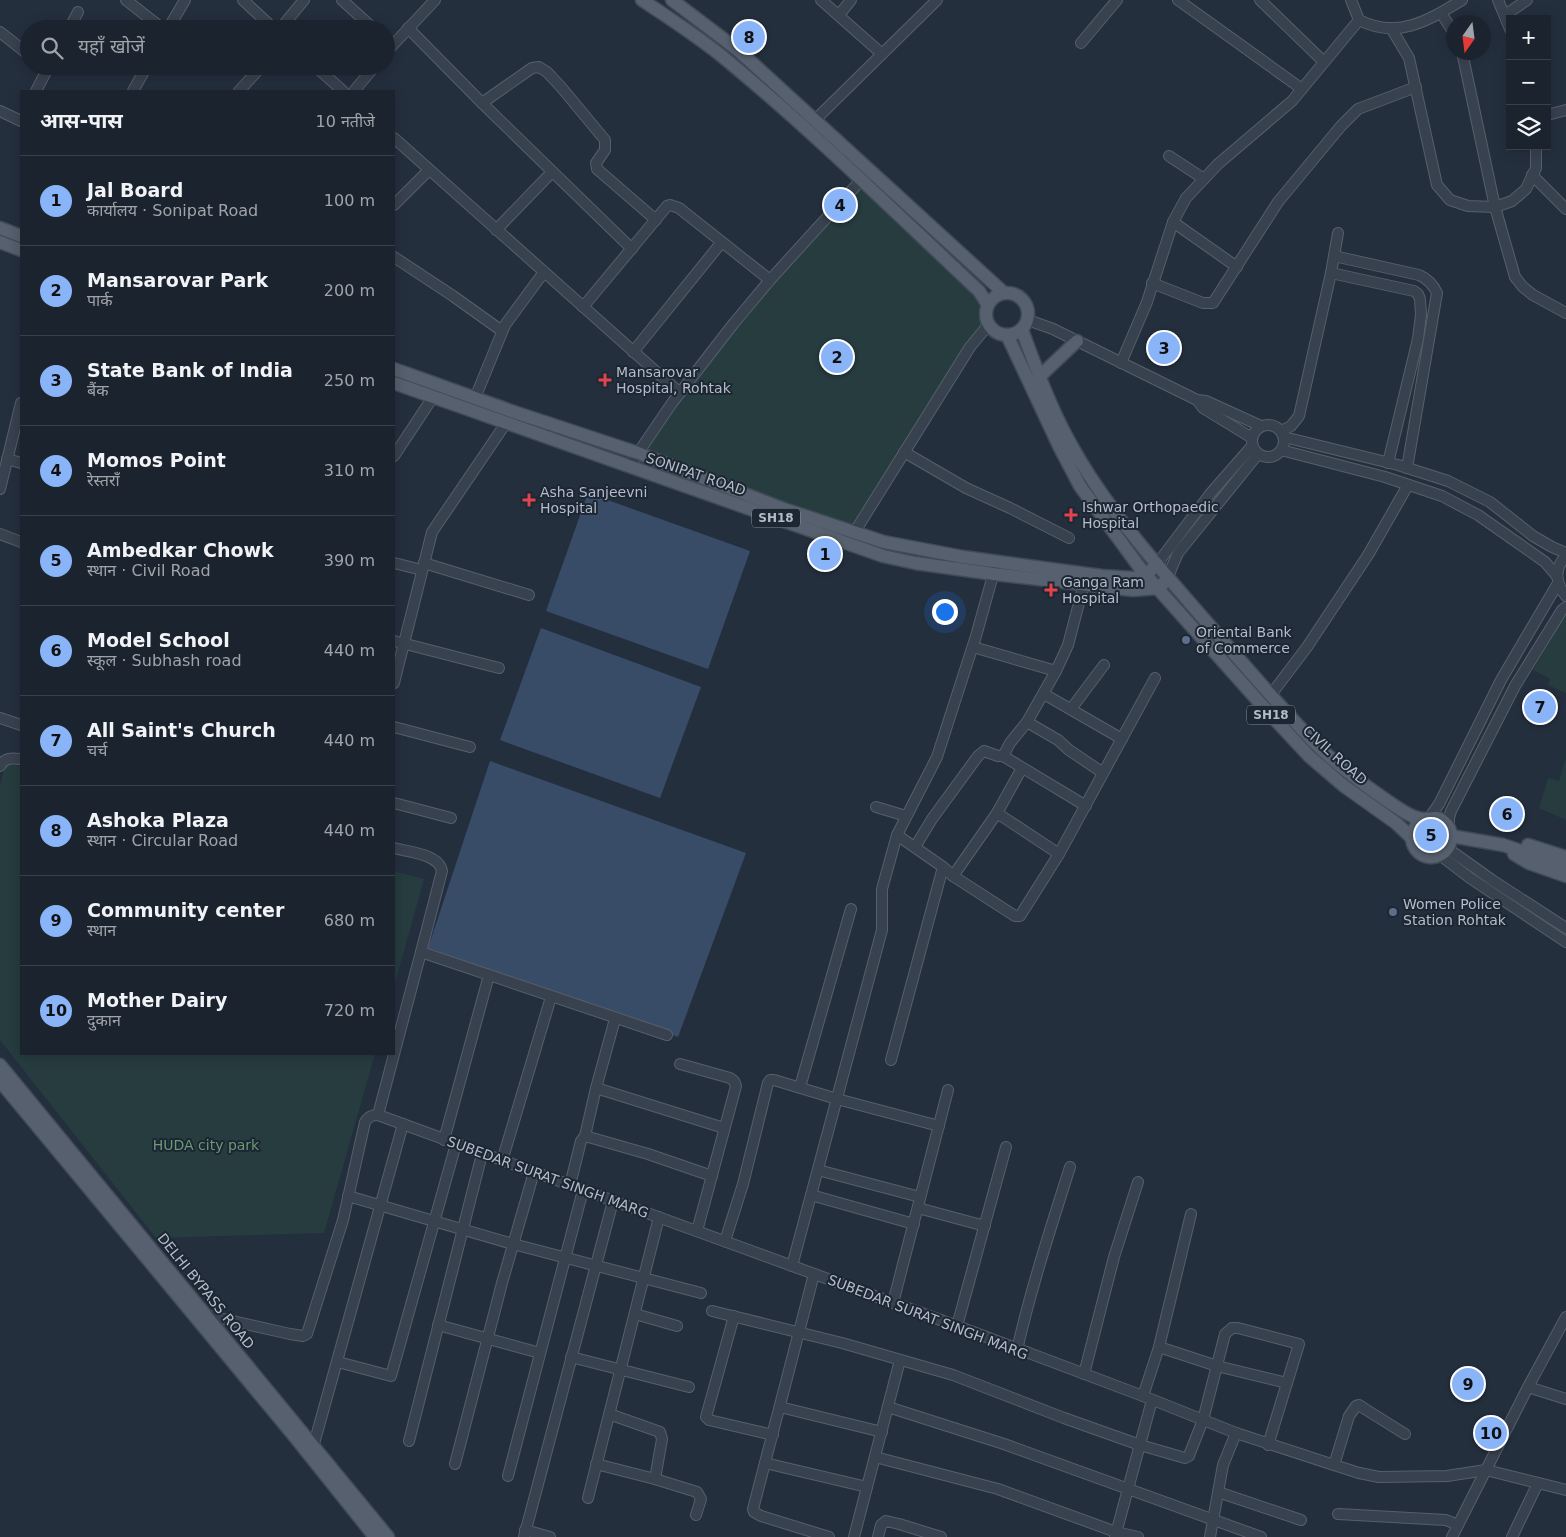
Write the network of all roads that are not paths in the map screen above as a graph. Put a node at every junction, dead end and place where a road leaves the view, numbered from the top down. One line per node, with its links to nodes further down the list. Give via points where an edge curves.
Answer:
1 (126, 0): 25 (street)
2 (185, 0): 26 (street)
3 (243, 0): 27 (street)
4 (304, 0): 28 (street)
5 (342, 0): 29 (street)
6 (435, 0): 33 (street)
7 (642, 0): 21 (main road)
8 (821, 0): 22 (street)
9 (850, 0): 22 (street)
10 (937, 0): 39 (street)
11 (1116, 0): 37 (street)
12 (1178, 0): 48 (street)
13 (1260, 0): 41 (street)
14 (1351, 0): 30 (street)
15 (1462, 0): 20 (street)
16 (1498, 0): 23 (street)
17 (1527, 0): 23 (street)
18 (675, 1): 21 (main road); 32 (main road); 59 (main road, via 738,50)
19 (78, 12): 24 (street)
20 (1441, 13): 31 (street); 34 (street, via 1430,20)
21 (663, 14): 32 (main road)
22 (839, 15): 39 (street)
23 (1505, 15)
24 (74, 20)
25 (152, 20)
26 (173, 20)
27 (264, 20)
28 (287, 20)
29 (364, 20)
30 (1359, 20): 34 (street, via 1371,26); 41 (street)
31 (1446, 21)
32 (676, 22): 67 (main road, via 728,61)
33 (408, 28): 36 (street); 54 (street)
34 (1391, 28): 47 (street, via 1409,58)
35 (0, 32): 38 (street)
36 (395, 40)
37 (1082, 43)
38 (20, 48)
39 (882, 54): 59 (street)
40 (1464, 60): 69 (street)
41 (1324, 62): 48 (street)
42 (43, 75): 49 (street)
43 (142, 75): 50 (street)
44 (254, 75): 51 (street)
45 (325, 75): 52 (street)
46 (367, 75): 53 (street)
47 (1416, 87): 69 (street, via 1437,185 1450,200 1468,206); 83 (street, via 1358,109 1278,202)
48 (1302, 89): 66 (street)
49 (36, 90)
50 (133, 90)
51 (240, 90)
52 (342, 90)
53 (355, 90)
54 (482, 103): 64 (street); 71 (street, via 532,68 543,69 605,140 605,150 596,163 597,169)
55 (1566, 110): 57 (street)
56 (0, 112): 58 (street)
57 (1551, 114)
58 (20, 120)
59 (815, 120): 88 (main road)
60 (395, 139): 63 (street)
61 (1536, 150): 65 (street, via 1536,168)
62 (1169, 156): 66 (street)
63 (429, 170): 68 (street); 74 (street)
64 (552, 172): 74 (street); 79 (street)
65 (1532, 175): 69 (street, via 1526,189 1512,201); 70 (street)
66 (1204, 179): 72 (street, via 1186,198)
67 (861, 180): 86 (street); 89 (main road, via 979,291)
68 (395, 204)
69 (1495, 207): 91 (street, via 1518,282 1533,295)
70 (1566, 208)
71 (656, 220): 78 (street, via 667,206 674,206); 79 (street)
72 (1173, 222): 83 (street); 87 (street)
73 (0, 228): 76 (main road)
74 (496, 230): 84 (street)
75 (1338, 233): 81 (street)
76 (20, 236)
77 (0, 242): 80 (main road)
78 (722, 243): 86 (street); 97 (street)
79 (632, 249): 90 (street)
80 (20, 250)
81 (1334, 256): 85 (street); 119 (street, via 1419,275 1433,285 1436,293)
82 (395, 259): 94 (street)
83 (1238, 267): 87 (street, via 1213,304)
84 (544, 272): 90 (street); 94 (street)
85 (1331, 273): 109 (street, via 1299,416); 117 (street, via 1414,291 1420,299 1418,339)
86 (770, 280): 102 (street)
87 (1152, 283): 98 (street)
88 (1004, 293): 89 (main road, via 994,297); 93 (main road, via 1024,301 1028,314)
89 (988, 305): 92 (main road, via 986,315)
90 (583, 307): 97 (street)
91 (1566, 313)
92 (989, 324): 95 (main road, via 998,333); 112 (street, via 970,347)
93 (1025, 325): 95 (main road, via 1014,334); 96 (street, via 1053,329); 100 (main road, CIVIL ROAD)
94 (502, 331): 104 (street)
95 (1007, 335): 132 (main road, CIVIL ROAD, via 1080,486)
96 (1078, 341): 98 (street); 100 (main road)
97 (633, 352): 102 (street)
98 (1121, 363): 105 (street)
99 (395, 369): 104 (main road, SONIPAT ROAD / SH18)
100 (1039, 377): 129 (main road, CIVIL ROAD, via 1070,444 1092,480)
101 (395, 383): 103 (main road, SONIPAT ROAD / SH18)
102 (680, 393): 113 (street)
103 (433, 397): 107 (main road, SONIPAT ROAD / SH18); 114 (street)
104 (475, 398): 113 (main road, SONIPAT ROAD / SH18)
105 (1197, 400): 108 (street); 110 (street)
106 (20, 410): 115 (street)
107 (506, 423): 118 (main road, SONIPAT ROAD / SH18); 130 (street, via 432,532)
108 (1261, 426): 109 (street, via 1274,425); 110 (street, via 1255,430)
109 (1283, 434): 111 (street); 117 (street)
110 (1254, 446): 111 (street, via 1264,457 1273,456); 129 (street, via 1210,494); 133 (street, via 1178,553)
111 (1281, 450): 120 (street)
112 (904, 452): 123 (street); 125 (street, via 966,488)
113 (638, 453): 118 (street); 122 (main road, SONIPAT ROAD / SH18)
114 (395, 454)
115 (8, 459): 116 (street); 121 (street)
116 (20, 463)
117 (1388, 463): 119 (street)
118 (630, 466): 122 (main road, SONIPAT ROAD / SH18)
119 (1407, 468): 127 (street, via 1448,481 1490,502 1533,536)
120 (1408, 485): 134 (street, via 1442,496 1478,515 1545,562); 148 (street, via 1368,555)
121 (0, 489)
122 (782, 514): 123 (main road, SONIPAT ROAD / SH18); 131 (main road, SONIPAT ROAD / SH18, via 883,556 915,562)
123 (854, 533): 131 (main road, SONIPAT ROAD / SH18)
124 (0, 534): 126 (street)
125 (1069, 538)
126 (20, 542)
127 (1566, 554): 134 (street, via 1558,568)
128 (395, 563): 130 (street)
129 (1157, 564): 132 (main road); 133 (main road, CIVIL ROAD / SH18)
130 (423, 566): 137 (street); 140 (street)
131 (995, 568): 132 (main road, SONIPAT ROAD / SH18, via 1133,578); 135 (main road, SONIPAT ROAD / SH18); 141 (street)
132 (1146, 575): 136 (main road, CIVIL ROAD / SH18)
133 (1169, 578): 136 (main road); 148 (main road, CIVIL ROAD / SH18)
134 (1557, 579): 138 (street); 167 (street, via 1550,598 1501,680 1443,795)
135 (1084, 584): 136 (main road, SONIPAT ROAD / SH18, via 1132,590); 144 (street, via 1068,645)
136 (1158, 588): 169 (main road, CIVIL ROAD / SH18, via 1309,756)
137 (530, 595)
138 (1566, 596)
139 (1566, 607): 170 (street, via 1514,686 1451,811)
140 (399, 642): 143 (street); 145 (street)
141 (972, 647): 144 (street); 165 (street, via 937,757)
142 (1104, 665): 149 (street)
143 (499, 668)
144 (1056, 671): 147 (street)
145 (395, 675)
146 (1154, 678): 154 (street)
147 (1044, 694): 149 (street); 151 (street)
148 (1270, 696): 167 (main road, CIVIL ROAD / SH18, via 1317,747 1351,775 1403,811 1414,817)
149 (1071, 709): 154 (street)
150 (0, 718): 152 (street)
151 (1027, 722): 156 (street); 160 (street)
152 (20, 725)
153 (395, 727): 155 (street)
154 (1122, 739): 160 (street)
155 (470, 747)
156 (1003, 756): 159 (street); 172 (street, via 984,751 978,756)
157 (20, 760): 158 (street, via 8,758)
158 (0, 766)
159 (1022, 768): 162 (street); 164 (street)
160 (1104, 773): 162 (street)
161 (395, 803): 166 (street)
162 (1086, 806): 174 (street)
163 (876, 807): 165 (street)
164 (997, 813): 174 (street); 178 (street)
165 (906, 816): 168 (street)
166 (451, 818)
167 (1426, 818): 169 (main road, via 1417,824); 170 (main road, SH18, via 1438,818 1444,822)
168 (898, 835): 172 (street); 200 (street, via 882,889 882,930)
169 (1412, 838): 170 (main road, SH18, via 1418,852 1432,857)
170 (1447, 842): 171 (main road, SH18); 180 (street)
171 (1503, 845): 175 (main road, SH18, via 1532,846); 177 (main road); 179 (main road, SH18, via 1529,863)
172 (915, 847): 176 (street)
173 (395, 848): 186 (street, via 435,860 442,871)
174 (1059, 854): 178 (street, via 1023,914 1018,917)
175 (1566, 857)
176 (943, 866): 178 (street); 193 (street)
177 (1566, 866)
178 (953, 876)
179 (1566, 876)
180 (1493, 887): 181 (street); 182 (street)
181 (1522, 899): 182 (street); 184 (street)
182 (1515, 908): 185 (street)
183 (851, 909): 197 (street)
184 (1566, 928)
185 (1566, 942)
186 (421, 952): 187 (street); 191 (street)
187 (489, 975): 188 (street); 206 (street)
188 (551, 997): 189 (street); 210 (street)
189 (615, 1019): 190 (street); 198 (street)
190 (667, 1035)
191 (395, 1051)
192 (394, 1055): 201 (street)
193 (891, 1060)
194 (680, 1064): 204 (street, via 734,1081 736,1086)
195 (0, 1065): 241 (main road, DELHI BYPASS ROAD)
196 (1, 1084): 275 (main road, DELHI BYPASS ROAD)
197 (800, 1087): 200 (street); 230 (street, via 774,1080 768,1083)
198 (596, 1088): 204 (street); 205 (street)
199 (948, 1090): 203 (street)
200 (837, 1099): 203 (street); 212 (street)
201 (378, 1115): 202 (street, SUBEDAR SURAT SINGH MARG); 218 (street, via 372,1115 366,1122)
202 (403, 1124): 206 (street, SUBEDAR SURAT SINGH MARG); 222 (street)
203 (939, 1126): 221 (street)
204 (724, 1128): 214 (street)
205 (585, 1136): 214 (street); 216 (street)
206 (444, 1140): 207 (street, SUBEDAR SURAT SINGH MARG)
207 (456, 1144): 209 (street, SUBEDAR SURAT SINGH MARG); 225 (street)
208 (1006, 1147): 227 (street)
209 (482, 1154): 210 (street, SUBEDAR SURAT SINGH MARG); 228 (street)
210 (502, 1161): 213 (street, SUBEDAR SURAT SINGH MARG)
211 (1070, 1167): 251 (street)
212 (818, 1170): 219 (street); 221 (street)
213 (534, 1172): 216 (street, SUBEDAR SURAT SINGH MARG); 231 (street)
214 (712, 1176): 229 (street)
215 (1138, 1182): 258 (street, via 1114,1257)
216 (570, 1185): 217 (street, SUBEDAR SURAT SINGH MARG)
217 (584, 1190): 220 (street, SUBEDAR SURAT SINGH MARG); 232 (street)
218 (348, 1196): 222 (street); 241 (street, via 307,1334 290,1334)
219 (811, 1196): 226 (street); 234 (street)
220 (613, 1201): 224 (street, SUBEDAR SURAT SINGH MARG); 233 (street)
221 (919, 1203): 226 (street); 227 (street)
222 (381, 1206): 225 (street); 255 (street)
223 (1191, 1214): 250 (street)
224 (660, 1217): 229 (street, SUBEDAR SURAT SINGH MARG); 236 (street)
225 (434, 1221): 228 (street); 255 (street, via 391,1376)
226 (914, 1224): 238 (street)
227 (985, 1226): 246 (street)
228 (463, 1229): 231 (street); 244 (street)
229 (697, 1231): 230 (street, SUBEDAR SURAT SINGH MARG)
230 (725, 1241): 234 (street, SUBEDAR SURAT SINGH MARG)
231 (514, 1244): 232 (street); 249 (street)
232 (566, 1258): 233 (street); 252 (street)
233 (595, 1266): 236 (street); 253 (street)
234 (792, 1266): 235 (street, SUBEDAR SURAT SINGH MARG)
235 (814, 1274): 238 (street, SUBEDAR SURAT SINGH MARG); 248 (street)
236 (644, 1278): 237 (street); 240 (street)
237 (701, 1293)
238 (893, 1303): 246 (street, SUBEDAR SURAT SINGH MARG)
239 (712, 1311): 242 (street)
240 (635, 1314): 245 (street); 257 (street)
241 (206, 1315): 275 (main road, DELHI BYPASS ROAD)
242 (734, 1316): 248 (street); 271 (street, via 706,1417)
243 (1566, 1317): 247 (street)
244 (438, 1325): 249 (street); 272 (street)
245 (677, 1326)
246 (957, 1326): 251 (street, SUBEDAR SURAT SINGH MARG)
247 (1563, 1331): 261 (street)
248 (799, 1332): 254 (street); 264 (street)
249 (488, 1338): 252 (street); 278 (street)
250 (1159, 1347): 256 (street); 262 (street)
251 (1017, 1350): 258 (street, SUBEDAR SURAT SINGH MARG)
252 (540, 1353): 282 (street)
253 (571, 1357): 257 (street); 295 (street)
254 (900, 1360): 265 (street); 273 (street, via 953,1375)
255 (338, 1362): 275 (street)
256 (1218, 1366): 259 (street); 259 (street, via 1226,1334 1232,1328 1238,1328 1298,1344); 267 (street)
257 (620, 1370): 260 (street); 266 (street)
258 (1084, 1374): 262 (street, SUBEDAR SURAT SINGH MARG)
259 (1287, 1383): 274 (street)
260 (689, 1387)
261 (1528, 1387): 263 (street); 281 (street)
262 (1147, 1398): 267 (street, SUBEDAR SURAT SINGH MARG); 273 (street)
263 (1566, 1399)
264 (780, 1407): 268 (street); 271 (street)
265 (888, 1408): 268 (street); 286 (street, via 1004,1444)
266 (609, 1414): 279 (street); 283 (street, via 660,1432 662,1439)
267 (1203, 1420): 269 (street, SUBEDAR SURAT SINGH MARG); 273 (street, via 1187,1457)
268 (882, 1432): 276 (street)
269 (1236, 1433): 274 (street, SUBEDAR SURAT SINGH MARG); 288 (street, via 1223,1465)
270 (1405, 1434): 280 (street, via 1356,1406 1348,1416)
271 (773, 1435): 277 (street)
272 (409, 1441)
273 (1140, 1445): 286 (street)
274 (1268, 1445): 280 (street, SUBEDAR SURAT SINGH MARG)
275 (312, 1452): 297 (main road, DELHI BYPASS ROAD); 298 (main road, DELHI BYPASS ROAD)
276 (875, 1457): 285 (street); 296 (street, via 998,1489)
277 (765, 1463): 285 (street); 300 (street, via 754,1512)
278 (455, 1464)
279 (596, 1464): 283 (street); 289 (street)
280 (1334, 1466): 281 (street, SUBEDAR SURAT SINGH MARG, via 1379,1477 1448,1476)
281 (1486, 1470): 284 (street); 294 (street)
282 (508, 1476)
283 (654, 1479): 291 (street, via 697,1492 700,1499)
284 (1538, 1483): 287 (street); 308 (street)
285 (867, 1487): 301 (street)
286 (1128, 1488): 292 (street); 296 (street)
287 (1566, 1490)
288 (1218, 1492): 292 (street); 293 (street)
289 (588, 1498)
290 (1338, 1514): 294 (street, via 1446,1520)
291 (696, 1515)
292 (1213, 1519): 305 (street); 306 (street)
293 (1301, 1520)
294 (1458, 1524): 307 (street)
295 (524, 1534): 299 (street)
296 (1116, 1535): 304 (street)
297 (375, 1537)
298 (388, 1537)
299 (550, 1537)
300 (829, 1537)
301 (854, 1537)
302 (878, 1537): 303 (street, via 881,1524 886,1521)
303 (941, 1537)
304 (1138, 1537)
305 (1210, 1537)
306 (1261, 1537)
307 (1452, 1537)
308 (1512, 1537)

